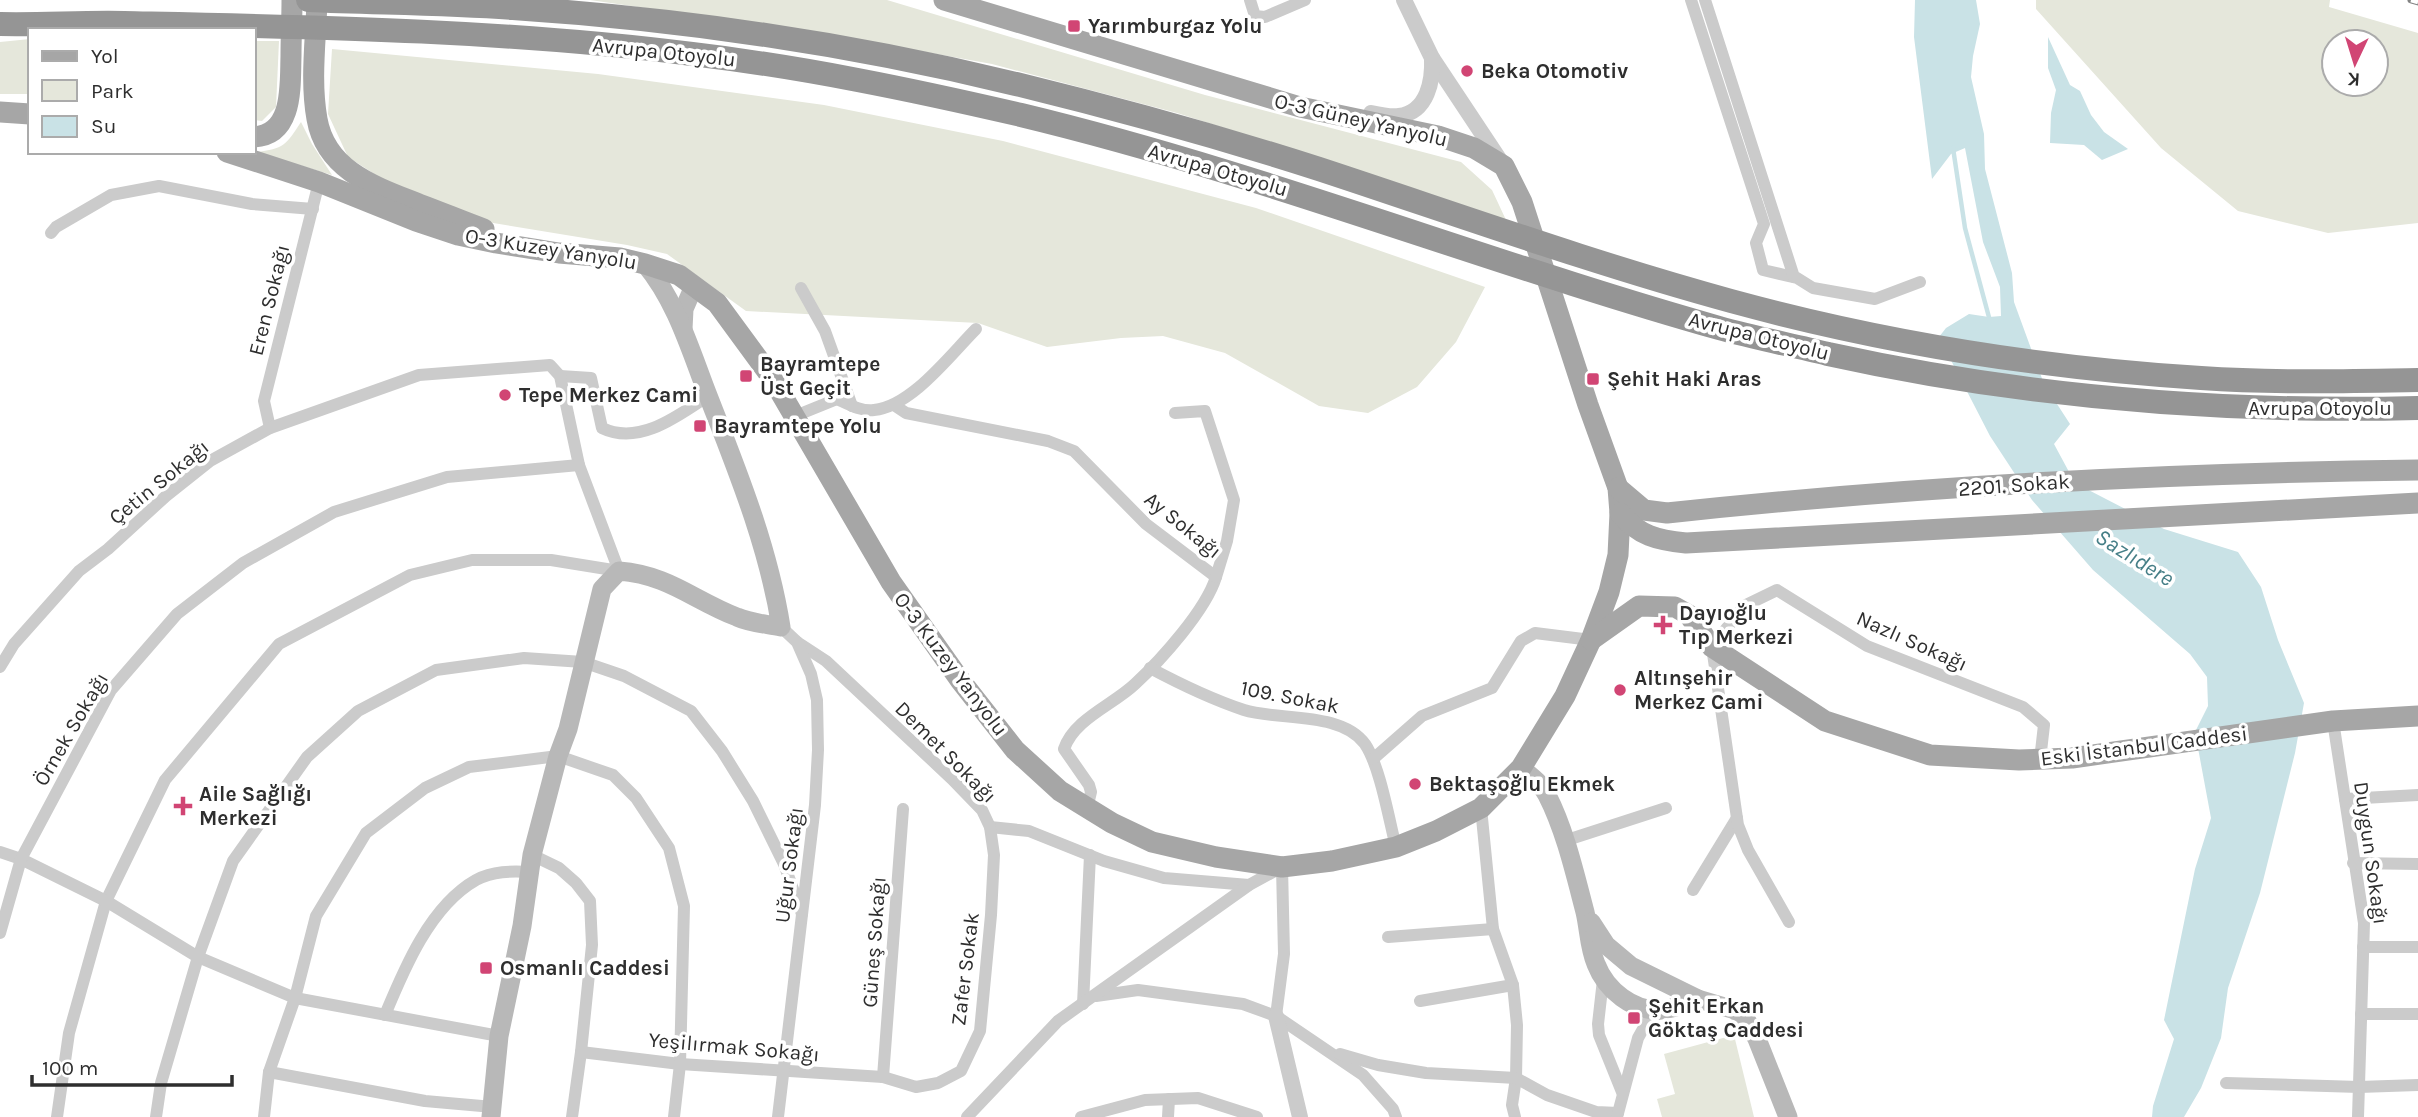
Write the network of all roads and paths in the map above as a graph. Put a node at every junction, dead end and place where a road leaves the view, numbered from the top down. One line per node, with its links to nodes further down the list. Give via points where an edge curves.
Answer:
1 (292, 0): 15 (main road, via 286,112 269,134)
2 (308, 0): 30 (highway, Avrupa Otoyolu, via 585,13 746,31 877,54 1062,95 1231,141 1732,301 1929,345 2091,369 2206,379)
3 (317, 0): 21 (main road, via 317,121 326,145 342,165 360,179 484,229)
4 (944, 0): 12 (main road, O-3 Güney Yanyolu)
5 (1250, 0): 6 (street, via 1255,16 1265,17)
6 (1305, 0)
7 (1404, 0): 11 (street)
8 (1691, 0): 23 (street, via 1764,224 1756,243 1763,270)
9 (1705, 0): 23 (street)
10 (0, 24): 34 (highway, Avrupa Otoyolu, via 120,23 417,33 599,44 743,61 864,82 1078,130 1233,173 1724,330 1883,366 2069,396 2181,405)
11 (1432, 58): 12 (street, via 1427,95 1415,110 1400,116); 17 (street)
12 (1300, 107): 17 (main road, O-3 Güney Yanyolu, via 1438,136 1474,148)
13 (0, 112): 14 (main road)
14 (28, 112)
15 (256, 137)
16 (233, 154): 18 (main road, O-3 Kuzey Yanyolu)
17 (1504, 166): 40 (main road, via 1522,202)
18 (319, 182): 19 (street, Eren Sokağı); 21 (main road, O-3 Kuzey Yanyolu, via 458,235 559,253)
19 (313, 209): 20 (street, via 253,204 159,186 111,195); 37 (street, Eren Sokağı, via 264,401)
20 (51, 233)
21 (620, 258): 22 (main road, O-3 Kuzey Yanyolu)
22 (645, 264): 25 (main road, O-3 Kuzey Yanyolu, via 679,275); 28 (main road)
23 (1794, 277): 24 (street, via 1813,288 1875,299)
24 (1920, 282)
25 (694, 286): 28 (main road, via 684,309); 36 (main road, O-3 Kuzey Yanyolu, via 718,303)
26 (801, 288): 32 (street, via 825,331)
27 (976, 329): 33 (street)
28 (683, 330): 31 (main road)
29 (559, 376): 31 (street, via 591,378 602,428 614,434 668,423); 37 (street, Çetin Sokağı, via 550,365 419,375); 38 (street)
30 (2418, 380)
31 (708, 396): 45 (main road, via 752,511 775,590)
32 (852, 405): 33 (street, via 871,411); 36 (street, via 837,398)
33 (894, 405): 44 (street, Ay Sokağı, via 906,413 1048,441 1074,451 1146,524)
34 (2418, 408)
35 (1175, 413): 44 (street, via 1205,411 1234,500)
36 (795, 416): 63 (main road, O-3 Kuzey Yanyolu, via 891,582 960,680 1015,750)
37 (270, 428): 50 (street, Çetin Sokağı, via 210,461 79,571 14,644)
38 (579, 466): 43 (street); 70 (street, Örnek Sokağı, via 447,477 334,512 243,563 177,614 111,690)
39 (2418, 470): 40 (main road, 2201. Sokak, via 2190,474 1667,513 1644,510)
40 (1618, 488): 42 (main road)
41 (2418, 503): 42 (main road, 2201. Sokak, via 1686,543 1642,533)
42 (1620, 513): 46 (main road, O-3 Kuzey Yanyolu, via 1614,574)
43 (619, 571): 45 (main road, via 642,573 738,618); 49 (main road, via 601,589); 77 (street, via 551,560 472,560 410,575 279,644 165,780)
44 (1216, 577): 51 (street, Ay Sokağı, via 1211,593)
45 (780, 627): 47 (street, Uğur Sokağı)
46 (1591, 640): 48 (main road, Eski İstanbul Caddesi, via 1639,606 1655,605 1675,607 1689,615); 55 (street, via 1535,633 1521,641 1492,688 1422,716); 57 (main road, O-3 Kuzey Yanyolu, via 1565,696)
47 (797, 642): 65 (street, Demet Sokağı, via 826,661 952,779 982,810); 79 (street, Uğur Sokağı, via 817,700 818,737)
48 (1712, 647): 56 (main road, Eski İstanbul Caddesi, via 1825,721 1930,755); 56 (street, Nazlı Sokağı, via 1744,607 1777,590 1867,646 2024,707 2044,725); 64 (street)
49 (583, 662): 54 (main road); 79 (street, via 624,677 691,712 753,801); 86 (street, via 524,658 436,670 358,711 307,757 233,861)
50 (0, 667)
51 (1150, 668): 55 (street, 109. Sokak, via 1197,693 1247,711 1341,725 1364,742); 63 (street, Ay Sokağı, via 1068,739 1064,749 1091,792)
52 (2418, 716): 53 (main road, Eski İstanbul Caddesi)
53 (2323, 722): 56 (main road, Eski İstanbul Caddesi); 59 (street, Duygun Sokağı)
54 (558, 756): 72 (main road); 91 (street, via 469,767 425,788 366,833 316,916); 103 (street, via 613,775 636,798 669,848 684,906)
55 (1373, 759): 67 (street, 109. Sokak)
56 (2040, 760)
57 (1521, 768): 60 (main road, O-3 Kuzey Yanyolu); 66 (main road, via 1546,794)
58 (2418, 795): 59 (street)
59 (2345, 799): 71 (street, Duygun Sokağı)
60 (1481, 807): 67 (main road, O-3 Kuzey Yanyolu); 81 (street)
61 (1666, 808): 66 (street)
62 (903, 809): 106 (street, Güneş Sokağı)
63 (1087, 809): 74 (main road, O-3 Kuzey Yanyolu, via 1152,842 1216,858)
64 (1737, 818): 76 (street); 80 (street, via 1748,850)
65 (990, 827): 69 (street, Demet Sokağı, via 1029,831); 106 (street, Zafer Sokak, via 994,855 980,1031 961,1071 938,1083 916,1087)
66 (1564, 841): 78 (main road)
67 (1396, 847): 74 (main road, O-3 Kuzey Yanyolu)
68 (0, 852): 70 (street)
69 (1090, 855): 75 (street, Demet Sokağı, via 1164,878); 93 (street)
70 (21, 859): 77 (street); 82 (street, Örnek Sokağı)
71 (2353, 863): 73 (street); 84 (street, Duygun Sokağı, via 2364,923)
72 (531, 864): 98 (street, via 476,880 450,902 414,950); 100 (main road); 102 (street, via 559,868 590,901 592,945)
73 (2418, 864)
74 (1282, 867): 75 (street); 99 (street, via 1284,954)
75 (1249, 885): 93 (street)
76 (1693, 890)
77 (106, 901): 86 (street); 115 (street, via 69,1033)
78 (1585, 912): 87 (main road, via 1606,945); 88 (main road)
79 (802, 914): 105 (street, Uğur Sokağı)
80 (1789, 922)
81 (1493, 929): 83 (street); 90 (street)
82 (0, 933)
83 (1388, 937)
84 (2363, 947): 85 (street); 96 (street, Duygun Sokağı)
85 (2418, 947)
86 (198, 957): 91 (street); 116 (street, via 161,1083)
87 (1625, 962): 88 (main road, via 1611,964); 89 (main road)
88 (1603, 980): 95 (main road, via 1620,997); 111 (street, via 1599,1035)
89 (1668, 984): 92 (main road); 95 (main road, via 1672,998)
90 (1513, 985): 94 (street); 107 (street)
91 (295, 998): 98 (street); 104 (street)
92 (1698, 999): 95 (main road); 128 (main road, via 1727,1006 1747,1021)
93 (1087, 1000): 99 (street, via 1138,990 1243,1004); 121 (street, via 1058,1021)
94 (1420, 1001)
95 (1663, 1010): 111 (street, via 1647,1022 1638,1038)
96 (2361, 1014): 97 (street); 110 (street, Duygun Sokağı)
97 (2418, 1014)
98 (385, 1015): 100 (street)
99 (1276, 1016): 101 (street); 125 (street)
100 (499, 1035): 113 (main road)
101 (1330, 1051): 107 (street, via 1426,1073); 126 (street, via 1363,1075)
102 (581, 1052): 103 (street, Yeşilırmak Sokağı); 118 (street)
103 (680, 1064): 105 (street, Yeşilırmak Sokağı); 119 (street)
104 (269, 1072): 113 (street); 117 (street)
105 (783, 1072): 106 (street, Yeşilırmak Sokağı); 120 (street, Uğur Sokağı)
106 (883, 1077)
107 (1516, 1078): 114 (street, via 1548,1095); 127 (street)
108 (2226, 1083): 110 (street)
109 (2418, 1085): 110 (street)
110 (2359, 1087): 129 (street, Duygun Sokağı)
111 (1622, 1092): 114 (street)
112 (1169, 1099): 122 (street, via 1145,1100); 123 (street); 124 (street, via 1198,1098)
113 (492, 1112)
114 (1618, 1115)
115 (57, 1117)
116 (156, 1117)
117 (264, 1117)
118 (572, 1117)
119 (674, 1117)
120 (778, 1117)
121 (967, 1117)
122 (1081, 1117)
123 (1168, 1117)
124 (1257, 1117)
125 (1300, 1117)
126 (1396, 1117)
127 (1515, 1117)
128 (1788, 1117)
129 (2358, 1117)

